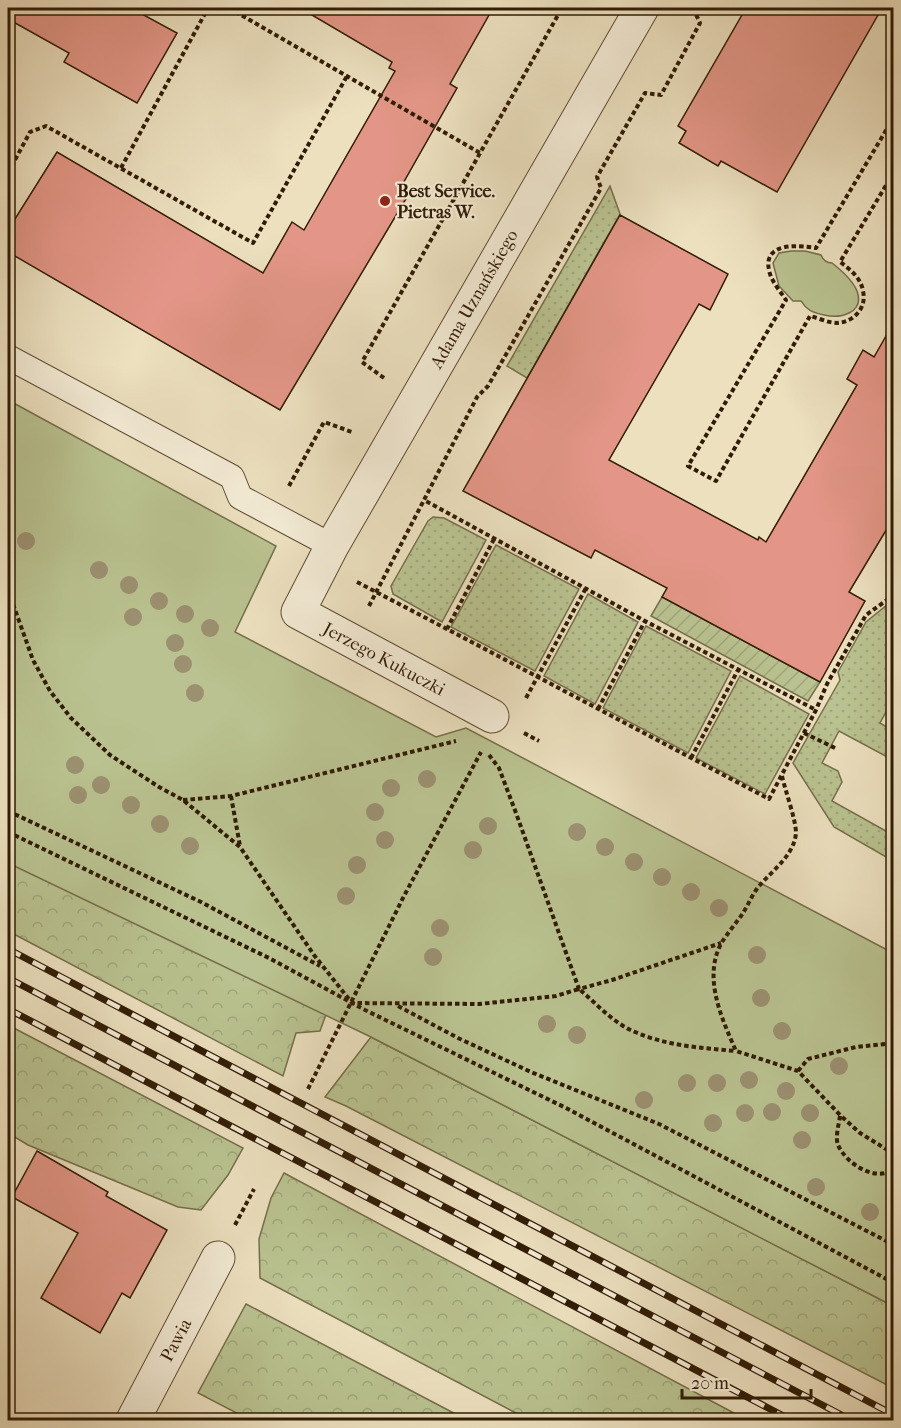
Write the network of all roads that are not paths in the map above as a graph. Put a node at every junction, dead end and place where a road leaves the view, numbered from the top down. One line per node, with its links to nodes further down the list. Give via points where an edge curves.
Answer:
1 (642, 8): 3 (street, Adama Uznańskiego)
2 (8, 357): 3 (lane, via 232,477 240,497)
3 (332, 546): 4 (street, Adama Uznańskiego)
4 (309, 591): 5 (street, Jerzego Kukuczki, via 298,612)
5 (492, 716)
6 (218, 1258): 7 (street, Pawia)
7 (133, 1420)

